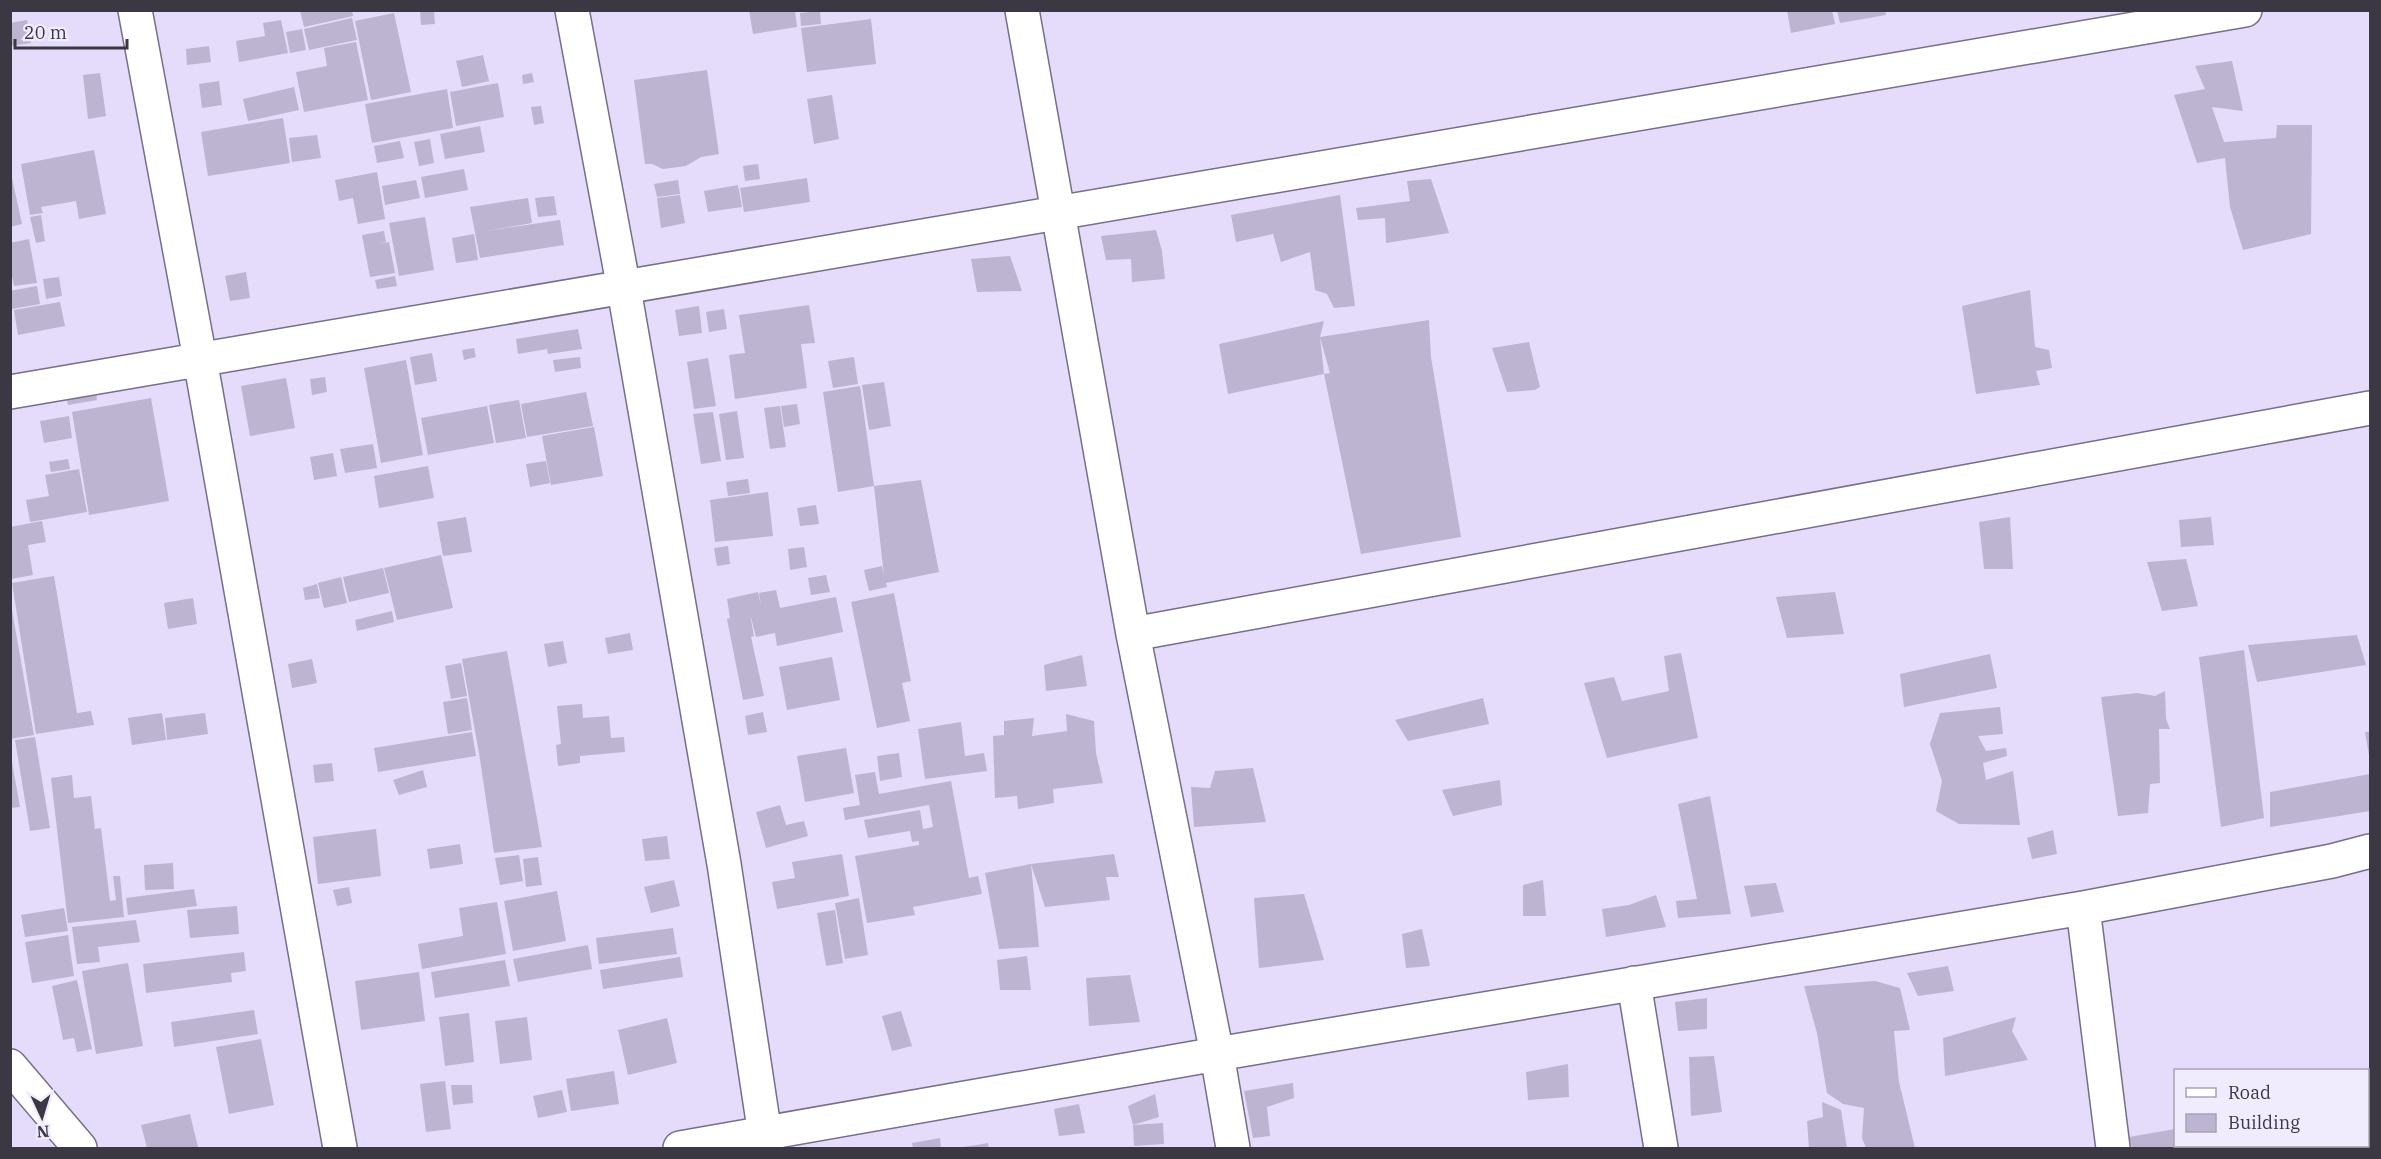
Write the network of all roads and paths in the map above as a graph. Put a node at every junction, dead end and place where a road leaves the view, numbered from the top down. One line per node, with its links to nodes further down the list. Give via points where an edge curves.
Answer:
1 (135, 10): 7 (street)
2 (572, 10): 6 (street)
3 (1022, 10): 5 (street)
4 (2245, 10): 5 (street)
5 (1059, 213): 6 (street); 10 (street)
6 (624, 289): 7 (street); 16 (street, via 724,864)
7 (200, 359): 8 (street); 18 (street)
8 (10, 392)
9 (2370, 408): 10 (street)
10 (1133, 634): 14 (street)
11 (2370, 851): 12 (street)
12 (2083, 908): 13 (street); 22 (street)
13 (1634, 983): 14 (street); 21 (street)
14 (1216, 1054): 16 (street); 20 (street)
15 (16, 1082): 17 (street)
16 (766, 1142): 19 (street)
17 (80, 1149)
18 (340, 1149)
19 (680, 1149)
20 (1233, 1149)
21 (1661, 1149)
22 (2113, 1149)

